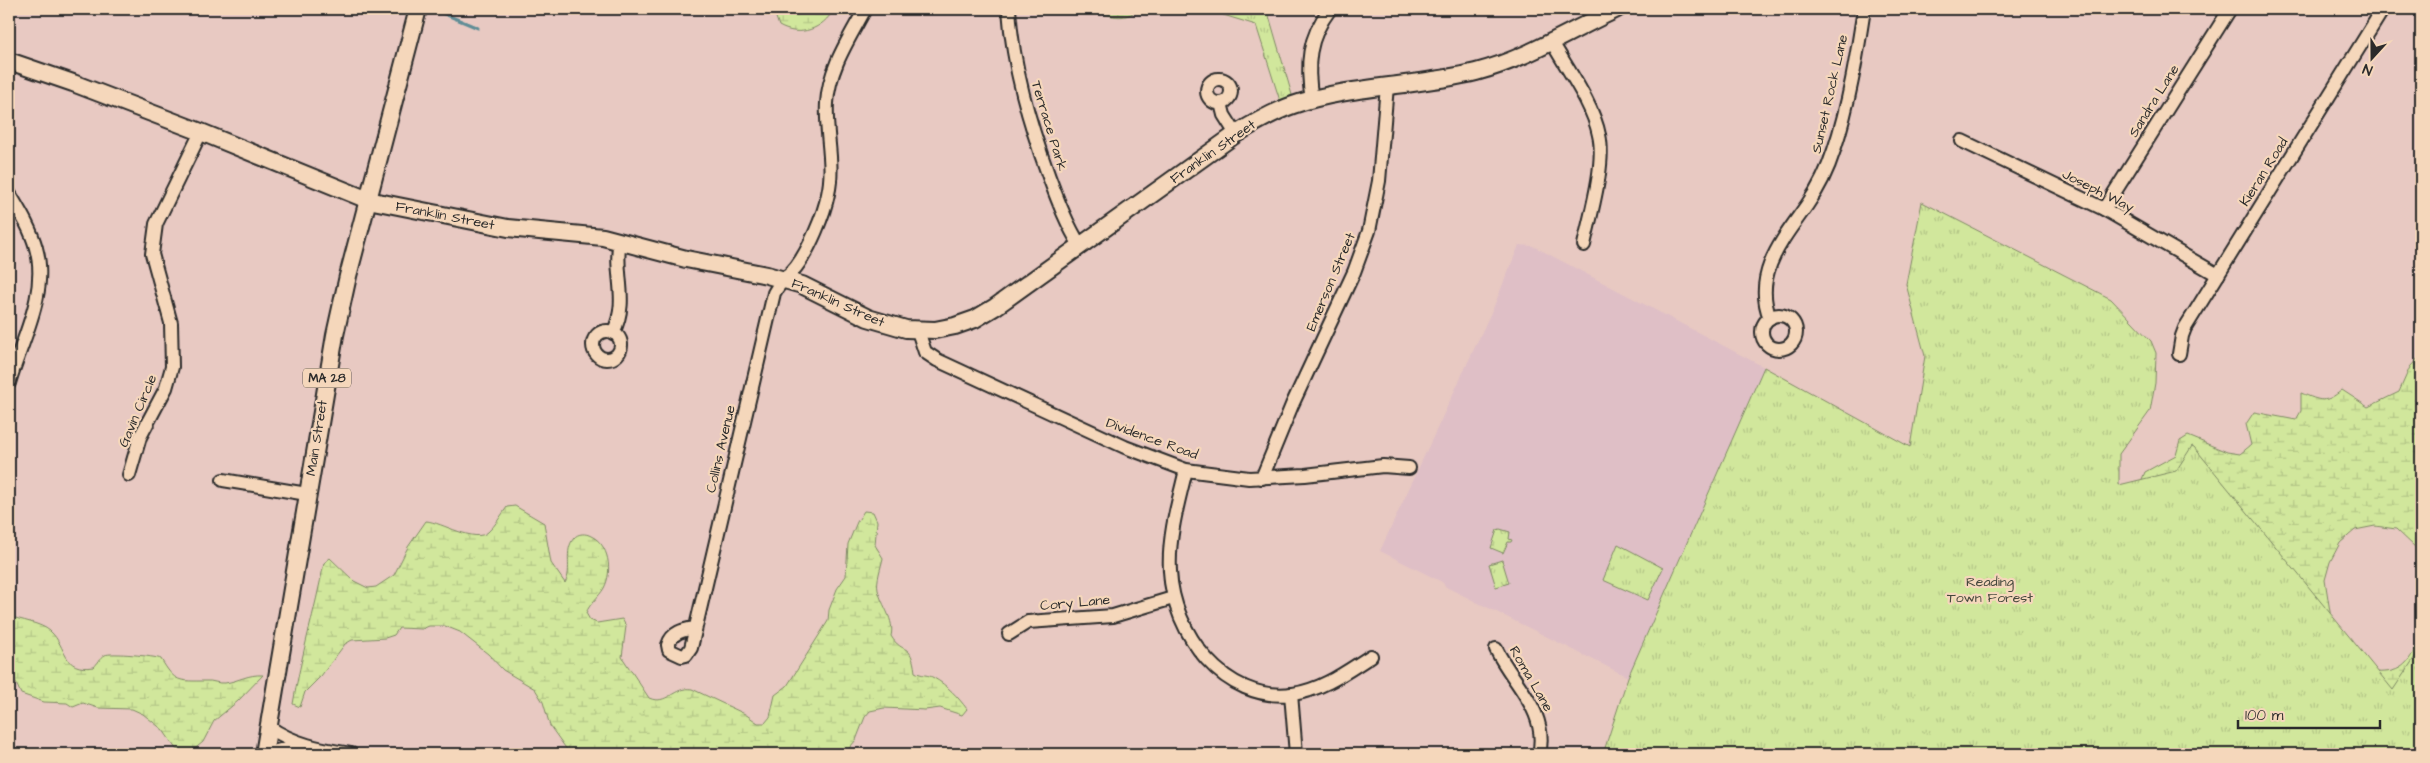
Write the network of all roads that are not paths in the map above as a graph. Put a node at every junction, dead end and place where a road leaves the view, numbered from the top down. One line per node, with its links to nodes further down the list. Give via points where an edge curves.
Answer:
1 (418, 9): 18 (main road, Main Street / MA 28)
2 (865, 9): 24 (street, via 830,81 827,111 831,175 826,203 801,260)
3 (1009, 9): 22 (street, Terrace Park, via 1017,72 1028,120 1058,200)
4 (1330, 9): 12 (street, via 1314,34 1309,50)
5 (1617, 9): 9 (main road, Franklin Street)
6 (1864, 9): 25 (street, Sunset Rock Lane, via 1832,156 1815,193 1781,240 1769,267 1765,294)
7 (2230, 9): 19 (street, Sandra Lane)
8 (2383, 9): 23 (street, Kieran Road)
9 (1552, 42): 11 (main road, Franklin Street, via 1489,69); 21 (street, via 1599,134 1600,162)
10 (9, 61): 14 (main road, Franklin Street)
11 (1387, 86): 12 (main road, Franklin Street); 33 (street, Emerson Street, via 1379,181 1369,231 1354,272)
12 (1312, 100): 15 (main road, Franklin Street, via 1272,113)
13 (1221, 103): 15 (street, via 1223,113)
14 (201, 132): 18 (main road, Franklin Street); 32 (street, Gavin Circle, via 154,232 153,263 170,312 172,362 166,388 147,422)
15 (1236, 134): 22 (main road, Franklin Street)
16 (1962, 141): 19 (street, Joseph Way)
17 (9, 193): 29 (street, via 34,241 39,266 30,323)
18 (368, 200): 20 (main road, Franklin Street, via 508,228); 35 (main road, Main Street / MA 28, via 335,335)
19 (2104, 209): 23 (street, Joseph Way)
20 (620, 241): 24 (main road, Franklin Street); 27 (street, via 622,305)
21 (1584, 245)
22 (1080, 247): 26 (main road, Franklin Street, via 982,315 955,326)
23 (2218, 275): 28 (street, Kieran Road, via 2184,330)
24 (782, 279): 26 (main road, Franklin Street, via 815,290 879,322); 37 (street, Collins Avenue, via 774,293)
25 (1770, 318)
26 (918, 331): 31 (street, Dividence Road, via 925,352 937,360 1125,447)
27 (613, 333)
28 (2180, 354)
29 (9, 383)
30 (1409, 468): 33 (street, Dividence Road, via 1383,466)
31 (1186, 470): 33 (street, Dividence Road, via 1226,477); 36 (street, via 1170,546)
32 (129, 475)
33 (1262, 478)
34 (223, 480): 35 (street)
35 (308, 494): 42 (main road, Main Street / MA 28)
36 (1173, 598): 38 (street, Cory Lane, via 1113,616 1028,622); 41 (street, via 1192,641 1216,668 1251,689)
37 (695, 628)
38 (1009, 634)
39 (1496, 649): 47 (street, Roma Lane, via 1535,712 1541,732)
40 (1371, 656): 41 (street, via 1334,680)
41 (1291, 694): 46 (street)
42 (269, 727): 43 (street); 44 (main road, Main Street / MA 28)
43 (308, 747): 44 (street); 45 (street)
44 (264, 754)
45 (351, 754)
46 (1296, 754)
47 (1540, 754)

